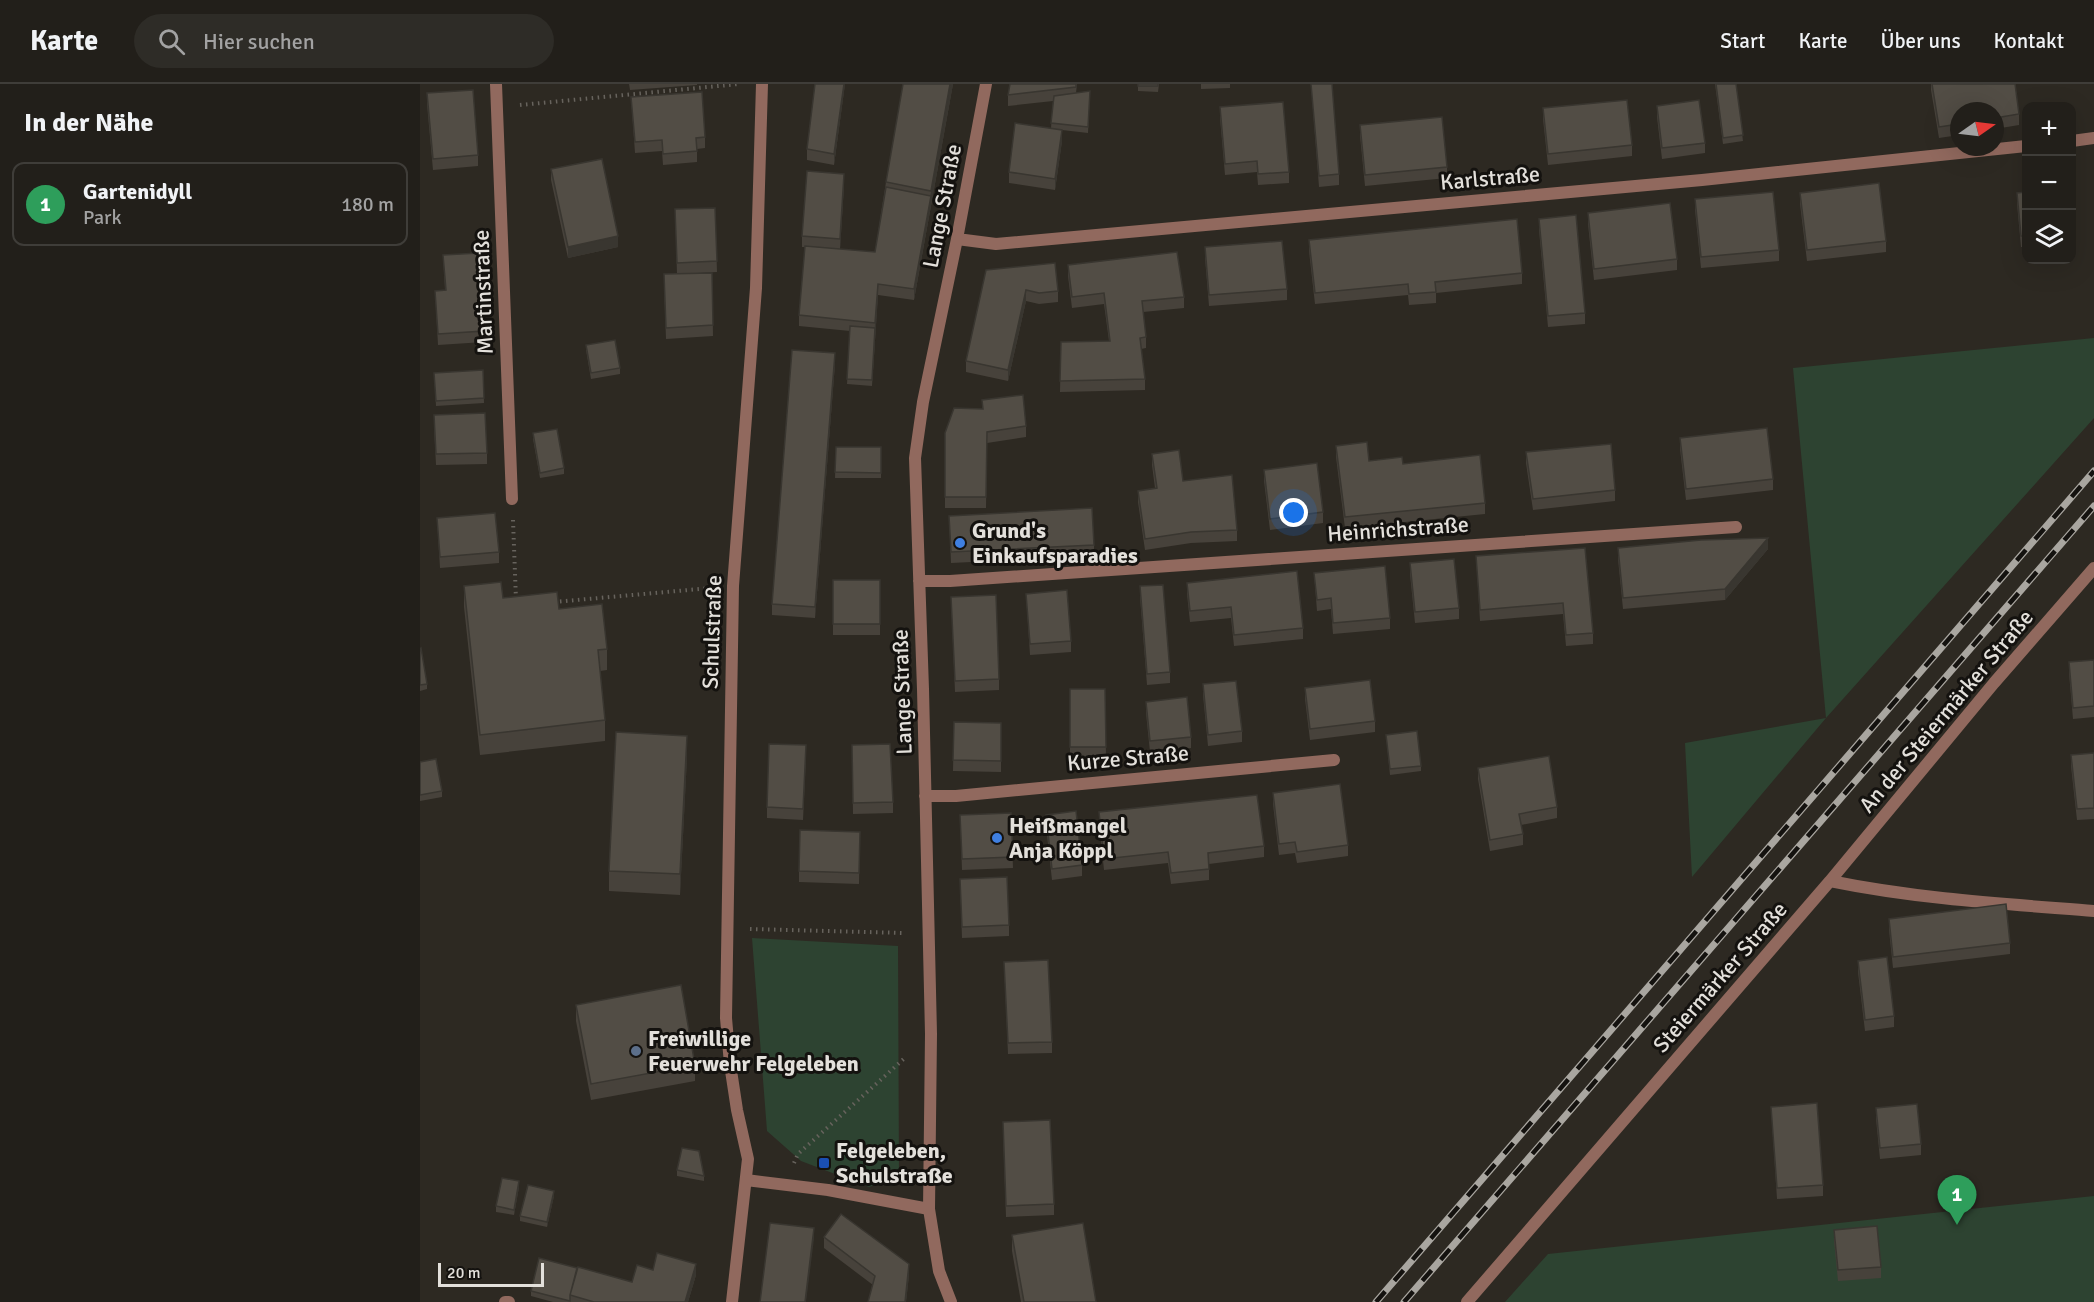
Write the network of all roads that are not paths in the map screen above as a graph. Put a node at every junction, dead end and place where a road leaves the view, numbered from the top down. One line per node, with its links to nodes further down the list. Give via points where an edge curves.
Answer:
1 (496, 84): 8 (street, Martinstraße)
2 (762, 84): 16 (street, Schulstraße, via 756,288 733,586 726,928 726,1018 735,1099 748,1159)
3 (986, 84): 7 (street, Lange Straße)
4 (2094, 138): 5 (street)
5 (2076, 140)
6 (2022, 146): 7 (street, Karlstraße, via 1702,180 996,244)
7 (957, 239): 11 (street, Lange Straße, via 915,458)
8 (512, 499)
9 (1736, 527): 11 (street, Heinrichstraße)
10 (2094, 568): 14 (street, An der Steiermärker Straße)
11 (919, 581): 13 (street, Lange Straße)
12 (1334, 760): 13 (street, Kurze Straße)
13 (926, 796): 17 (street, Lange Straße, via 931,1035)
14 (1830, 881): 15 (street, via 1966,902); 20 (street, Steiermärker Straße)
15 (2094, 911)
16 (746, 1180): 17 (street); 18 (street, Schulstraße)
17 (929, 1209): 19 (street, Lange Straße, via 939,1271)
18 (732, 1302)
19 (951, 1302)
20 (1467, 1302)

